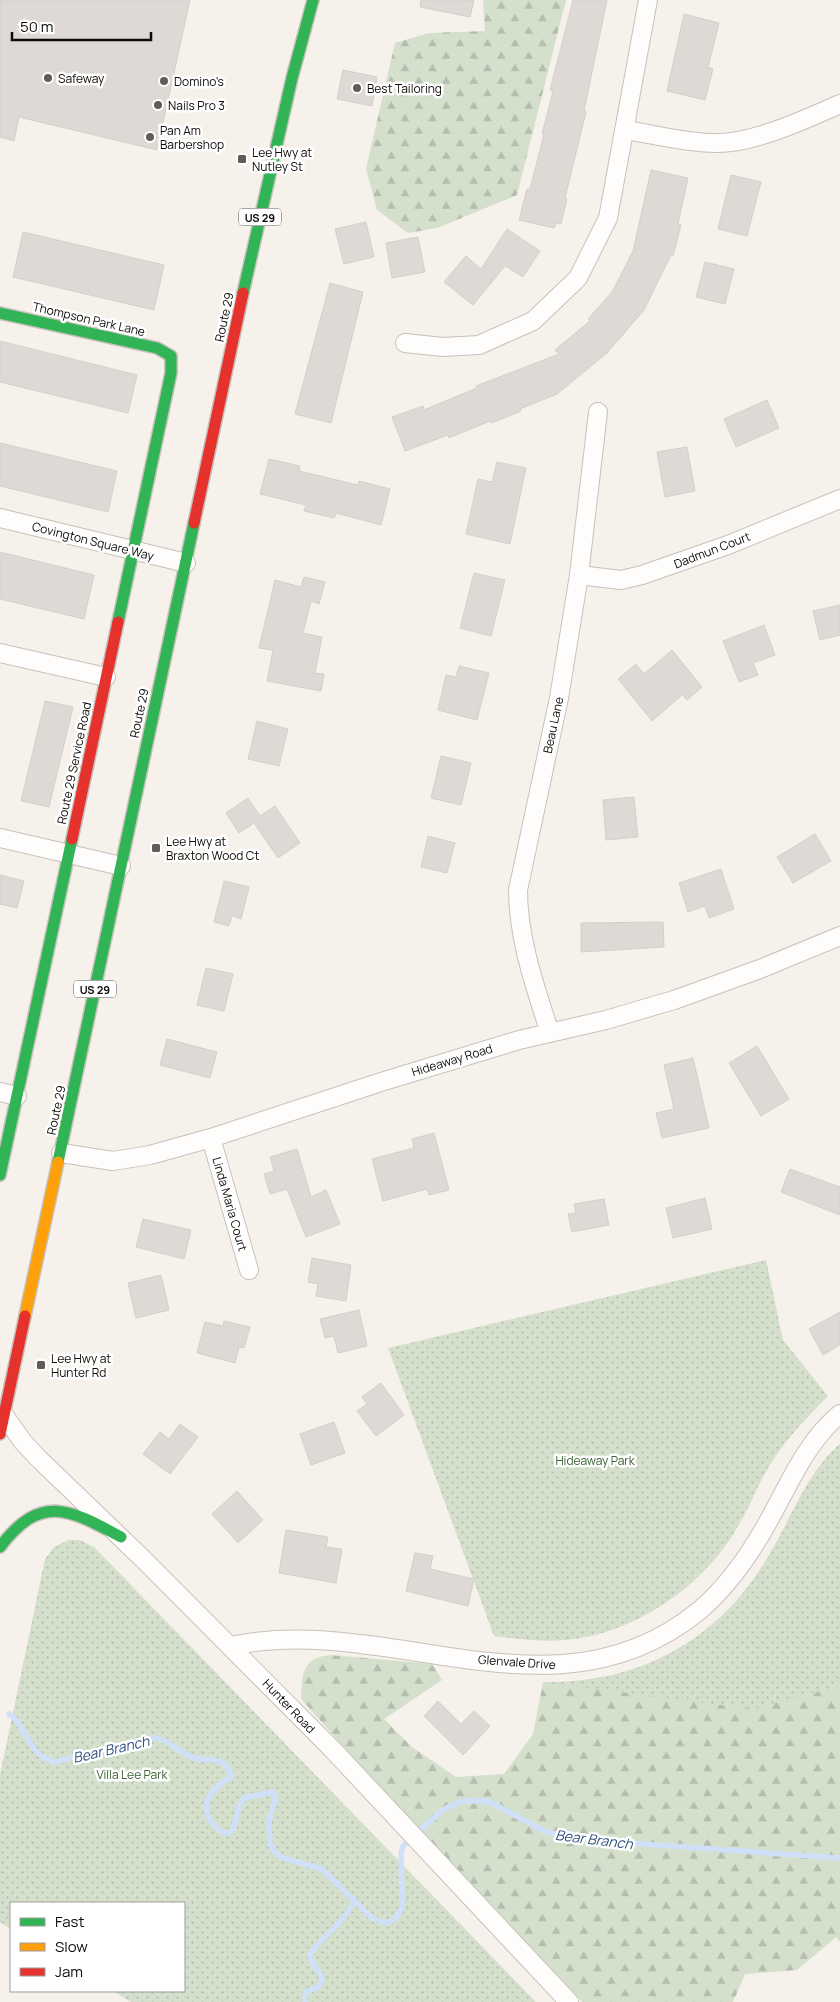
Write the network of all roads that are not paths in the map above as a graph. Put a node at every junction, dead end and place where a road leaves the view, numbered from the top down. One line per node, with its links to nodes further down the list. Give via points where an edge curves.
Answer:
1 (313, 0): 12 (main road, Route 29 / US 29, via 249,263)
2 (648, 0): 4 (street)
3 (840, 104): 4 (street, via 789,126 716,143)
4 (624, 130): 6 (street, via 608,218 578,278 533,321 479,345 443,347)
5 (0, 313): 7 (main road, Thompson Park Lane, via 157,348)
6 (405, 343)
7 (171, 356): 11 (main road, Route 29 Service Road, via 171,373)
8 (598, 412): 13 (street, Beau Lane)
9 (840, 499): 13 (street, Dadmun Court, via 728,545 642,575 621,580)
10 (0, 518): 11 (street, Covington Square Way)
11 (132, 551): 12 (street, Covington Square Way); 15 (main road, Route 29 Service Road)
12 (186, 563): 18 (main road, Route 29 / US 29)
13 (579, 575): 20 (street, Beau Lane, via 560,698 518,890 523,938)
14 (0, 652): 15 (street)
15 (106, 677): 17 (main road, Route 29 Service Road)
16 (0, 838): 17 (street)
17 (69, 854): 18 (street); 21 (main road, Route 29 Service Road)
18 (121, 866): 23 (main road, Route 29 / US 29)
19 (840, 936): 20 (street, Hideaway Road, via 674,1000)
20 (550, 1033): 22 (street, Hideaway Road, via 381,1082)
21 (8, 1094): 24 (main road, Route 29 Service Road)
22 (211, 1138): 23 (street, Hideaway Road, via 114,1161); 25 (street, Linda Maria Court)
23 (61, 1153): 26 (main road, Route 29 / US 29)
24 (0, 1174)
25 (249, 1270)
26 (2, 1414): 28 (main road, Route 29 / US 29); 29 (street, Hunter Road, via 34,1454)
27 (840, 1414): 31 (street, Glenvale Drive, via 812,1444 754,1546 720,1591 677,1627 623,1653 578,1664 537,1666 305,1638 258,1640)
28 (0, 1434)
29 (121, 1538): 30 (main road, via 79,1515 53,1510 23,1520); 31 (street, Hunter Road)
30 (0, 1547)
31 (231, 1646): 32 (street, Hunter Road, via 424,1845)
32 (569, 2002)

